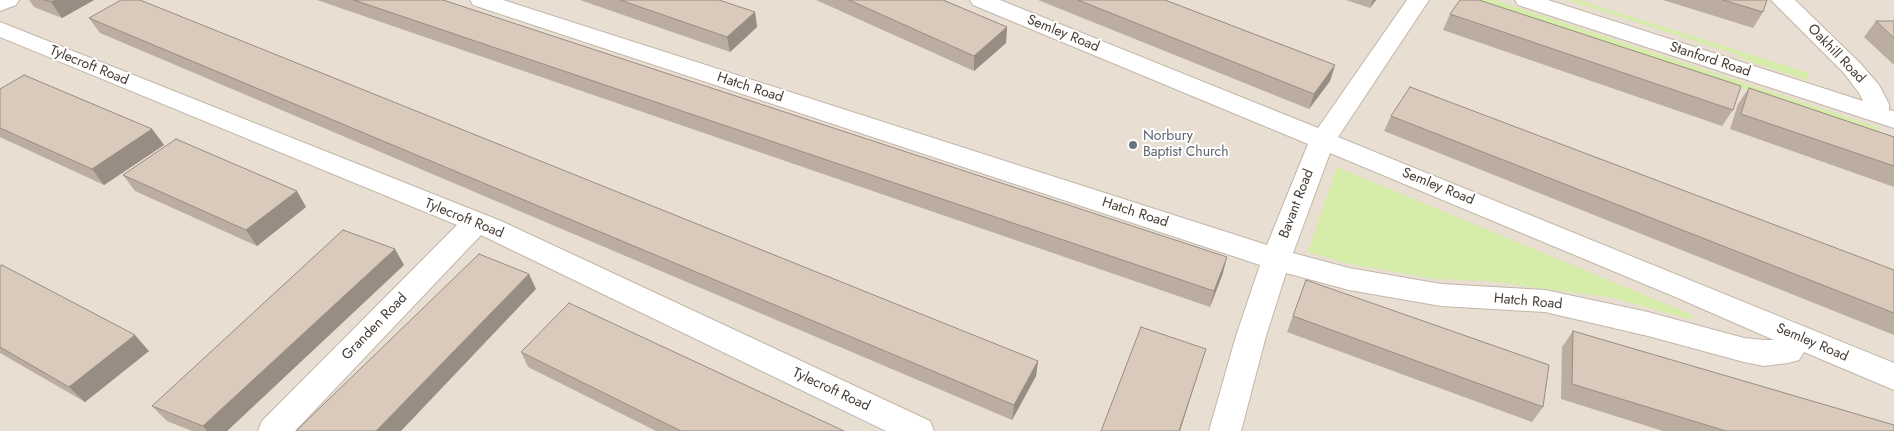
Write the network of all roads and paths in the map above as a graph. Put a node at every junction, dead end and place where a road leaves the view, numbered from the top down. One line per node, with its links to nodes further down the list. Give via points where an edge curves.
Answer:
1 (8, 0): 7 (street)
2 (481, 0): 12 (street, Hatch Road)
3 (980, 0): 10 (street, Semley Road)
4 (1418, 0): 10 (street, Bavant Road)
5 (1526, 0): 9 (street, Stanford Road)
6 (1782, 0): 9 (street, Oakhill Road, via 1852,68 1870,90)
7 (0, 4)
8 (0, 29): 11 (street, Tylecroft Road)
9 (1886, 118)
10 (1323, 140): 12 (street, Bavant Road); 13 (street, Semley Road)
11 (476, 223): 15 (street, Granden Road); 16 (street, Tylecroft Road)
12 (1276, 259): 13 (street, Hatch Road, via 1396,288 1441,295 1567,305 1764,353 1788,351); 17 (street, Bavant Road)
13 (1794, 336): 14 (street, Semley Road)
14 (1894, 377)
15 (274, 431)
16 (918, 431)
17 (1225, 431)

